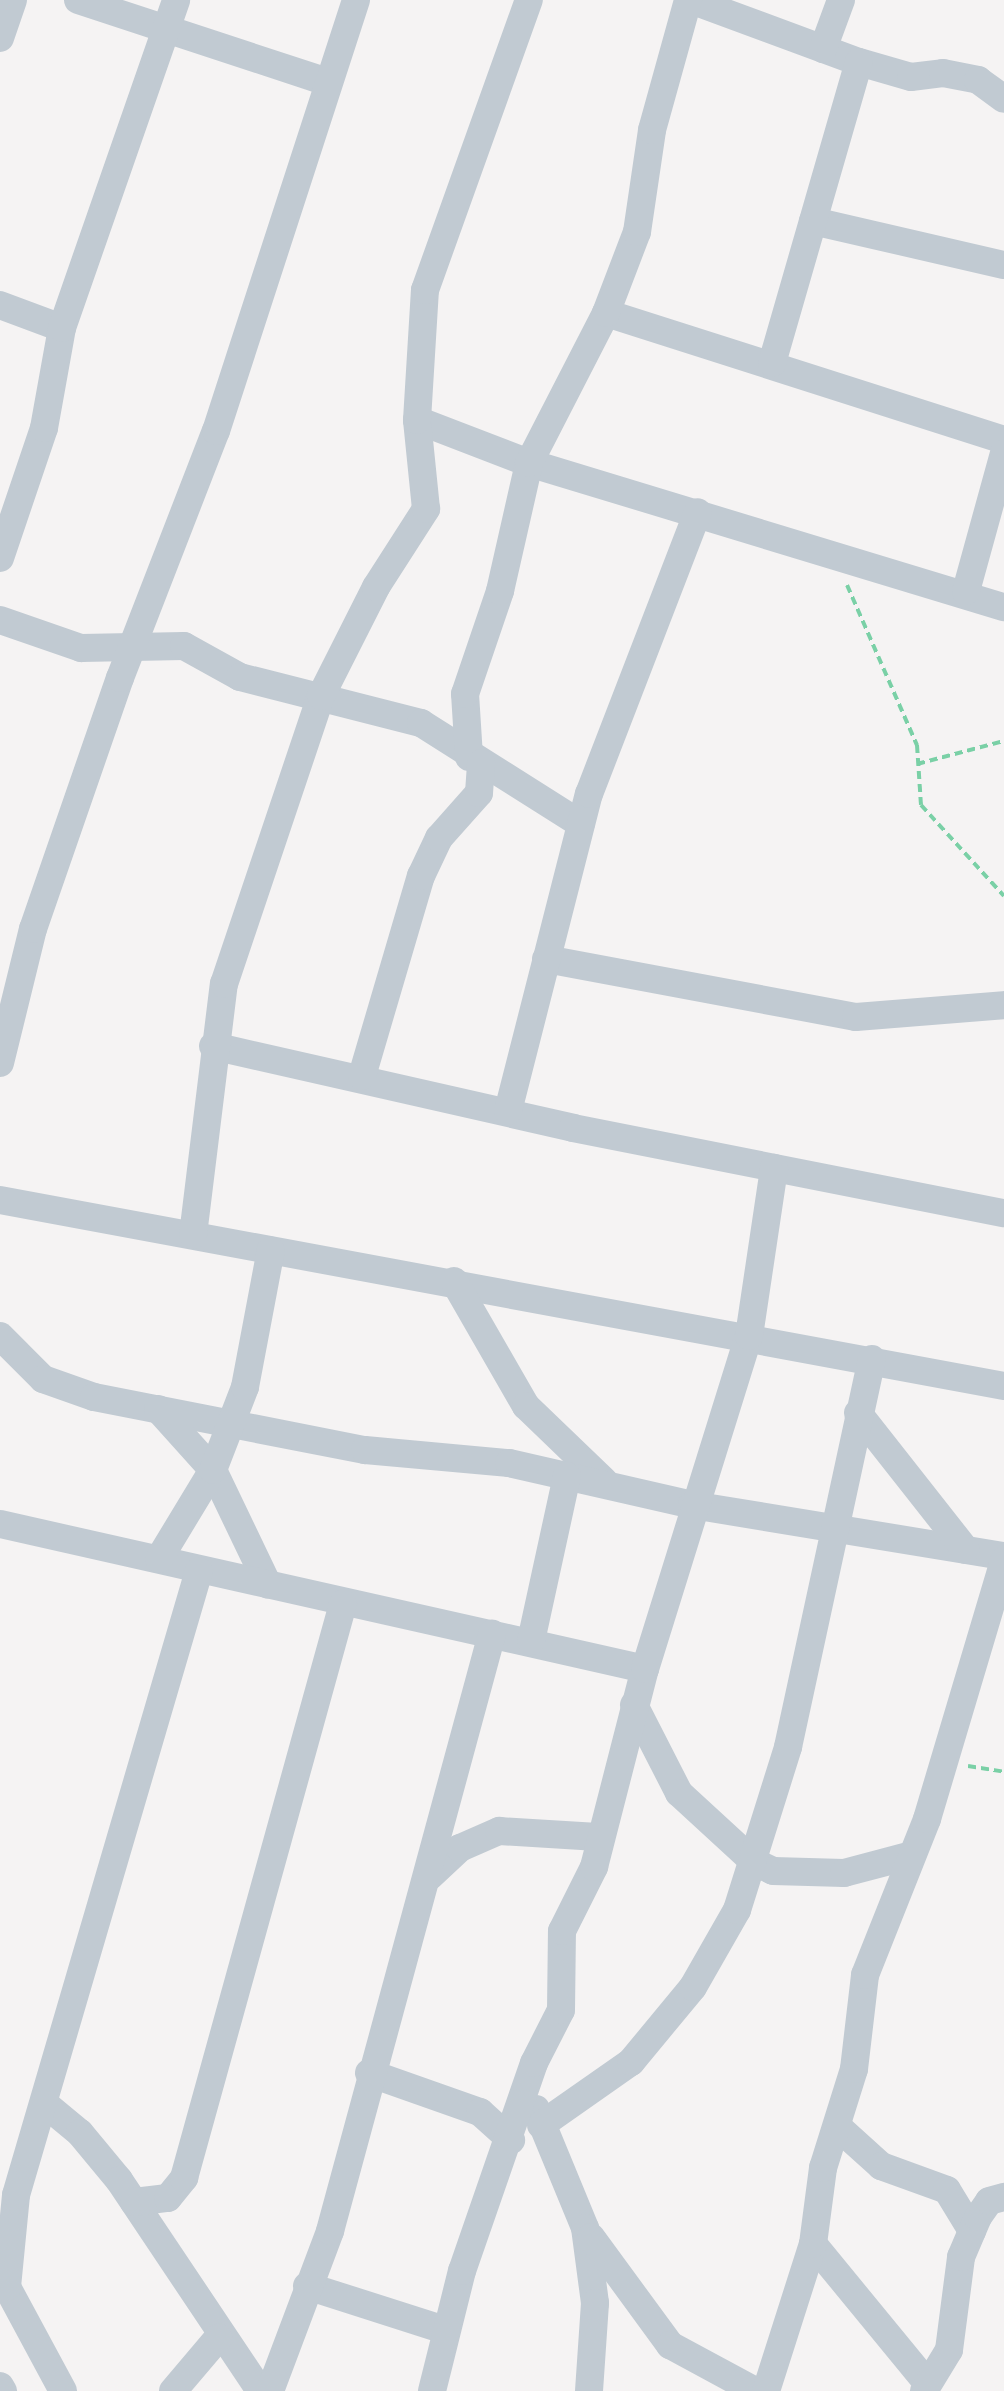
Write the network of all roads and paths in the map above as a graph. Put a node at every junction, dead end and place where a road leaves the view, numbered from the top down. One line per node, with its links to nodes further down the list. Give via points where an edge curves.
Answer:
1 (13, 0): 9 (street)
2 (78, 0): 8 (street)
3 (176, 0): 8 (street)
4 (356, 0): 12 (street)
5 (529, 0): 20 (street, via 425,290)
6 (690, 0): 10 (street); 17 (street, via 652,130 637,232)
7 (842, 0): 10 (street)
8 (168, 28): 12 (street); 18 (street)
9 (0, 38)
10 (823, 49): 11 (street)
11 (858, 62): 13 (street, via 911,76 957,74); 14 (street)
12 (328, 82): 31 (street, via 216,431)
13 (1004, 99)
14 (813, 222): 15 (street); 19 (street)
15 (1004, 264)
16 (0, 305): 18 (street)
17 (606, 313): 19 (street); 23 (street)
18 (62, 328): 27 (street, via 44,428)
19 (772, 363): 21 (street)
20 (417, 420): 23 (street); 32 (street, via 426,509 376,587)
21 (1004, 440)
22 (1004, 454): 24 (street)
23 (529, 463): 25 (street); 34 (street, via 500,591 464,694)
24 (997, 505): 28 (street)
25 (698, 512): 26 (street); 36 (street)
26 (830, 550): 28 (street); 35 (path, via 917,745)
27 (0, 558)
28 (966, 591): 29 (street)
29 (1004, 606)
30 (0, 620): 31 (street, via 81,648)
31 (133, 648): 32 (street, via 184,646 240,677); 41 (street, via 33,929)
32 (321, 696): 34 (street, via 433,728); 40 (street, via 224,984)
33 (1004, 741): 35 (path)
34 (475, 760): 36 (street); 42 (street, via 479,793 439,838 421,876)
35 (914, 765): 37 (path, via 921,805)
36 (581, 824): 38 (street)
37 (1004, 896)
38 (546, 959): 39 (street, via 856,1017); 43 (street)
39 (1004, 1005)
40 (213, 1046): 42 (street); 47 (street)
41 (0, 1063)
42 (362, 1076): 43 (street)
43 (508, 1111): 44 (street)
44 (774, 1168): 46 (street); 51 (street)
45 (0, 1200): 47 (street)
46 (1004, 1214)
47 (192, 1235): 48 (street)
48 (271, 1250): 49 (street); 56 (street, via 253,1358)
49 (454, 1281): 51 (street); 59 (street, via 526,1406)
50 (0, 1336): 54 (street, via 43,1379)
51 (749, 1336): 52 (street); 60 (street)
52 (872, 1359): 53 (street); 55 (street)
53 (1004, 1386)
54 (158, 1409): 56 (street); 57 (street)
55 (858, 1413): 62 (street); 63 (street)
56 (231, 1423): 57 (street); 58 (street, via 366,1450 477,1458)
57 (213, 1470): 65 (street); 67 (street)
58 (567, 1476): 59 (street); 71 (street)
59 (607, 1483): 60 (street)
60 (692, 1505): 62 (street); 72 (street)
61 (0, 1524): 65 (street)
62 (835, 1528): 63 (street); 78 (street, via 788,1747)
63 (966, 1550): 64 (street)
64 (1004, 1558): 69 (street)
65 (159, 1559): 66 (street)
66 (199, 1571): 67 (street); 82 (street)
67 (268, 1585): 68 (street)
68 (343, 1604): 70 (street); 87 (street, via 184,2178 168,2198)
69 (996, 1620): 74 (street)
70 (492, 1634): 71 (street); 79 (street)
71 (531, 1641): 72 (street)
72 (644, 1668): 73 (street)
73 (634, 1704): 76 (street); 78 (street, via 679,1792)
74 (944, 1760): 75 (path); 77 (street)
75 (1004, 1772)
76 (598, 1837): 79 (street, via 499,1832 460,1848); 81 (street, via 590,1878 562,1931 561,2010)
77 (912, 1856): 78 (street, via 844,1872 772,1871); 84 (street, via 865,1975)
78 (754, 1862): 83 (street, via 724,1938 675,2009 630,2062)
79 (423, 1885): 80 (street)
80 (369, 2073): 85 (street, via 480,2112); 91 (street, via 330,2231)
81 (528, 2084): 83 (street); 85 (street)
82 (45, 2104): 87 (street, via 80,2133); 95 (street, via 20,2179 6,2273 13,2302)
83 (541, 2126): 88 (street)
84 (839, 2128): 89 (street, via 881,2166 947,2190); 90 (street, via 823,2168)
85 (512, 2140): 92 (street)
86 (1004, 2197): 89 (street, via 989,2201)
87 (134, 2202): 93 (street)
88 (584, 2228): 100 (street, via 595,2303); 101 (street, via 670,2345)
89 (972, 2231): 94 (street, via 951,2306 949,2350)
90 (814, 2244): 94 (street); 102 (street)
91 (307, 2286): 92 (street); 98 (street)
92 (445, 2330): 99 (street)
93 (218, 2338): 96 (street); 97 (street)
94 (926, 2387)
95 (63, 2391)
96 (173, 2391)
97 (260, 2391)
98 (270, 2391)
99 (432, 2391)
100 (588, 2391)
101 (754, 2391)
102 (766, 2391)

